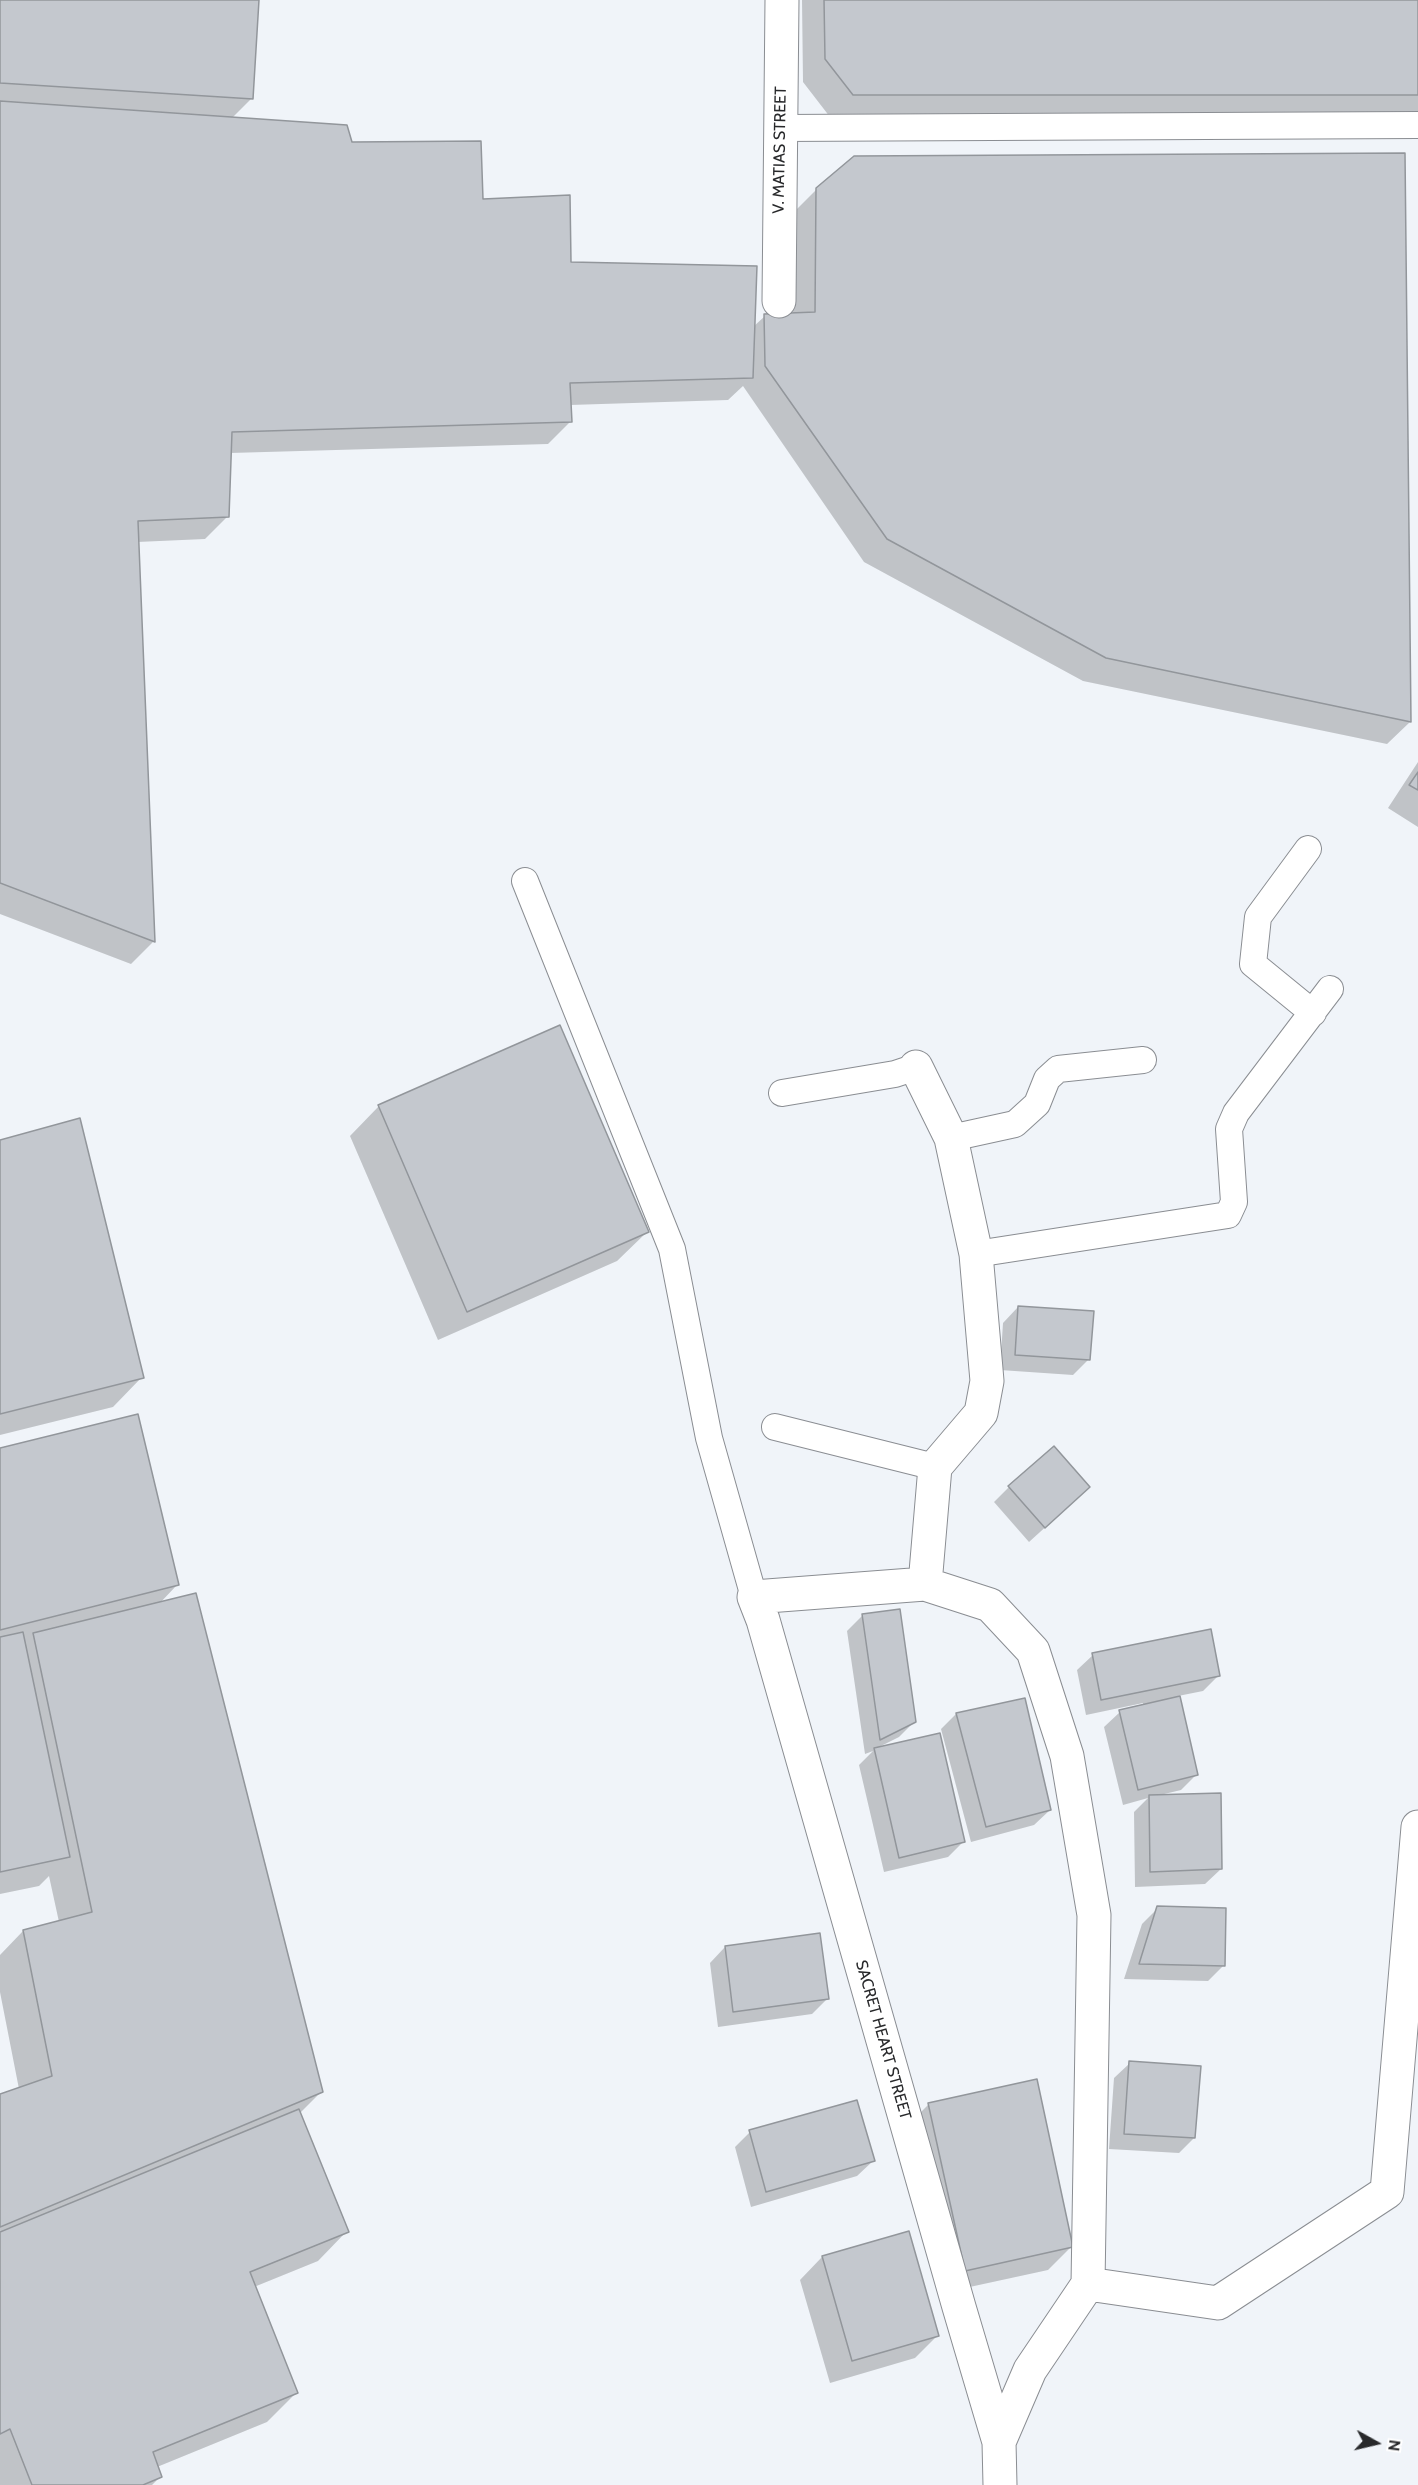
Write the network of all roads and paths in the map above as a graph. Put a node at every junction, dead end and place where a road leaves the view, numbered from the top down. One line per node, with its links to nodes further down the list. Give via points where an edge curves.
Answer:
1 (782, 0): 3 (street, V. MATIAS STREET)
2 (1418, 125): 3 (lane)
3 (780, 128): 4 (street, V. MATIAS STREET)
4 (779, 301)
5 (1308, 849): 8 (lane, via 1258,917 1253,964)
6 (525, 881): 17 (lane, via 672,1249 709,1438)
7 (1330, 989): 8 (lane)
8 (1313, 1013): 13 (lane, via 1236,1113 1229,1129 1234,1202 1228,1215)
9 (1143, 1060): 12 (lane, via 1058,1069 1047,1079 1037,1104 1015,1124)
10 (916, 1067): 11 (lane); 12 (street)
11 (782, 1093)
12 (951, 1138): 13 (street)
13 (976, 1254): 15 (street, via 987,1381 981,1413)
14 (776, 1426): 15 (lane)
15 (936, 1467): 16 (street)
16 (925, 1584): 17 (street); 19 (street, via 990,1605 1033,1651 1067,1756 1094,1915)
17 (754, 1597): 20 (street, SACRET HEART STREET)
18 (1418, 1827): 19 (street, via 1387,2193 1218,2303)
19 (1088, 2284): 20 (street, via 1030,2370)
20 (999, 2442): 21 (street, SACRET HEART STREET)
21 (1000, 2485)

